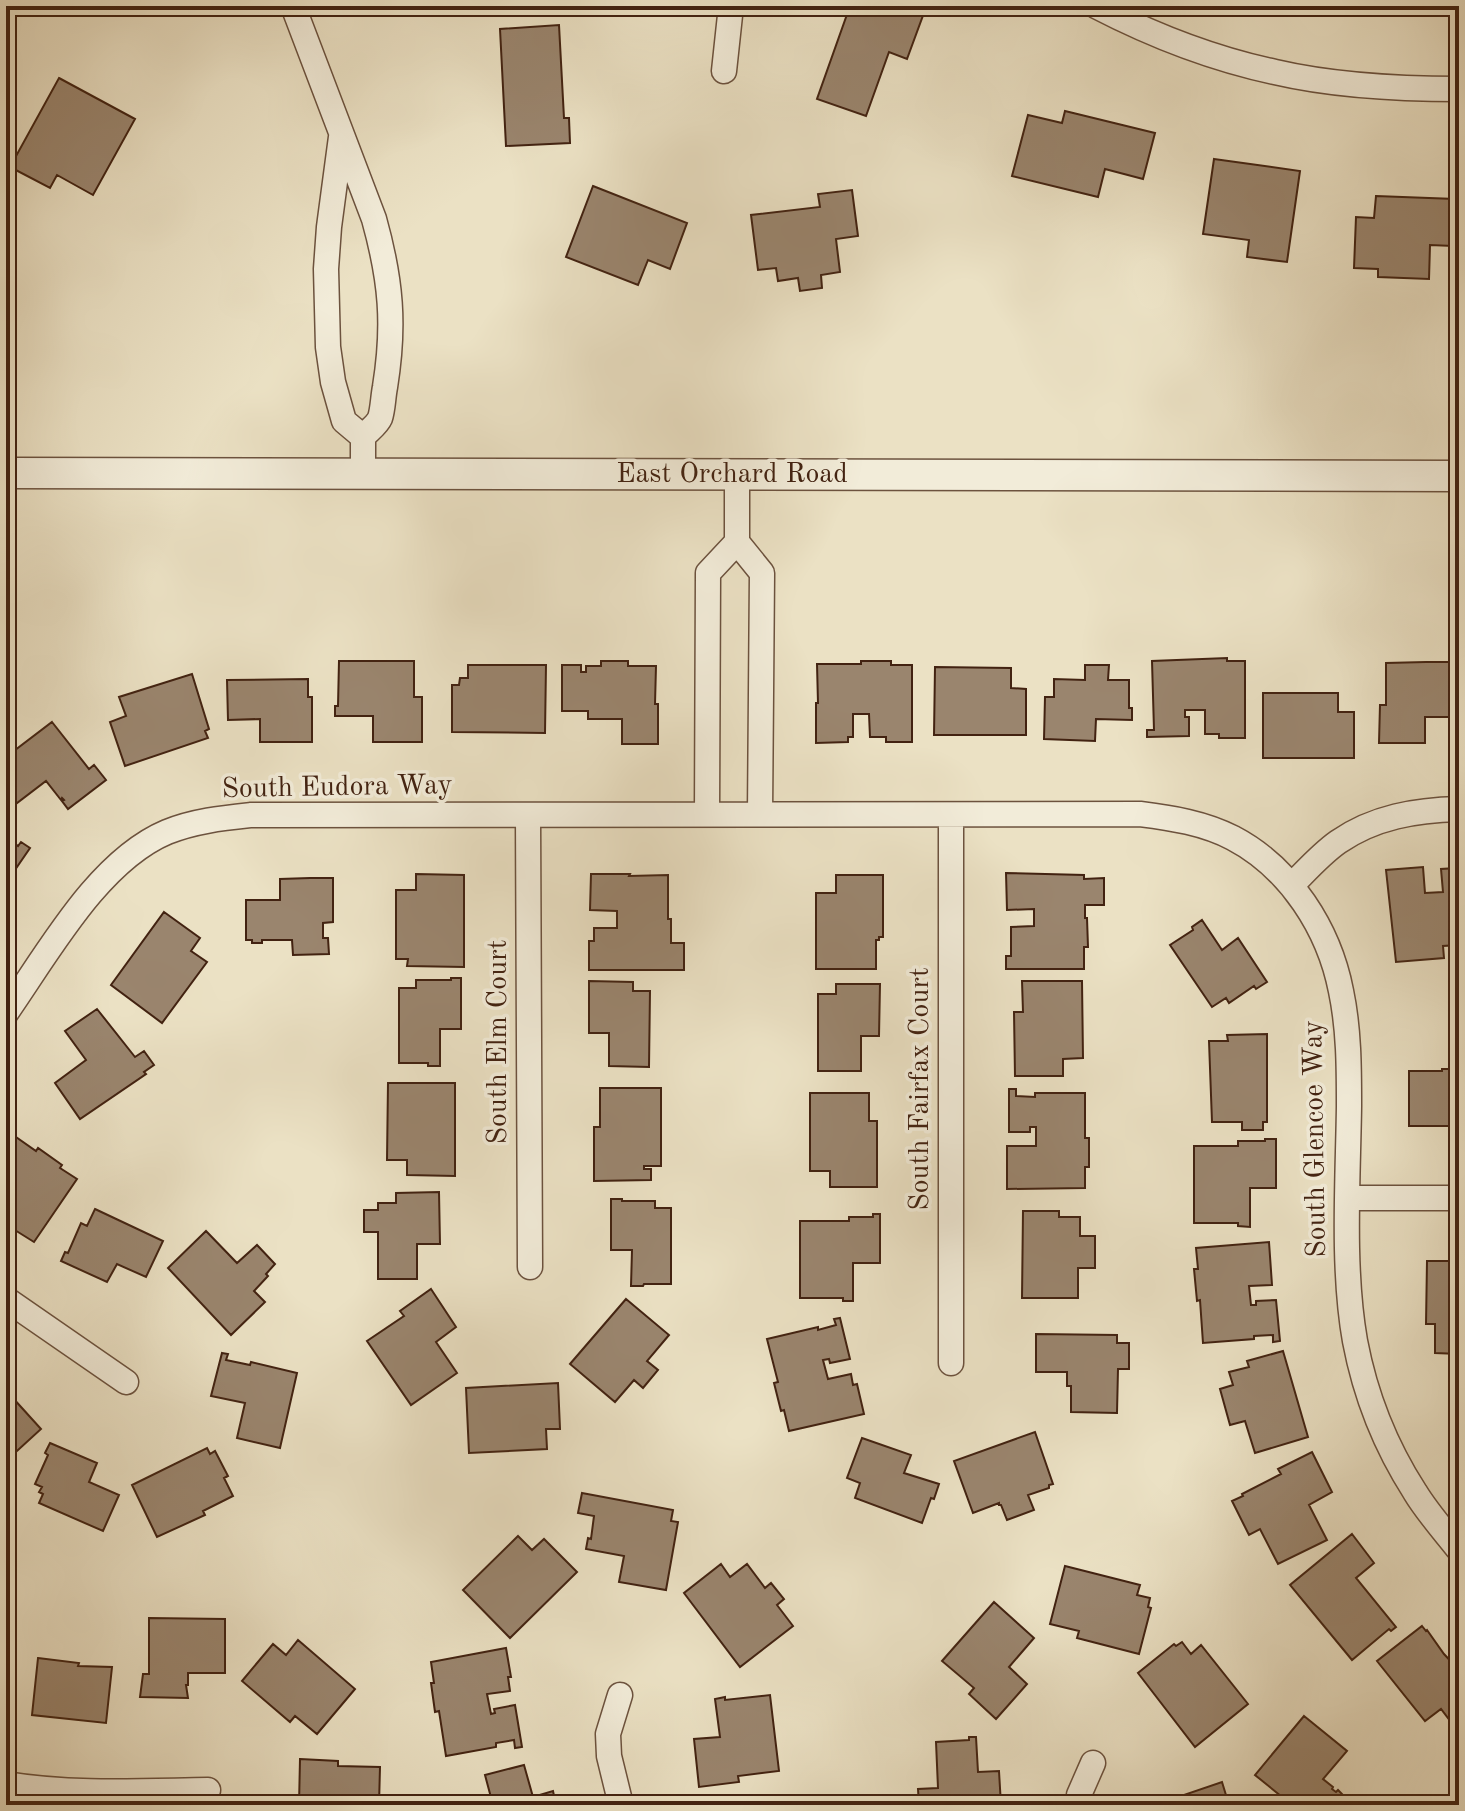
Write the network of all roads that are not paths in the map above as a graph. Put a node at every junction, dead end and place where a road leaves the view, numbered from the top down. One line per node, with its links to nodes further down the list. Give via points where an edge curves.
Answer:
1 (293, 6): 6 (street)
2 (731, 6): 4 (street)
3 (1096, 6): 5 (street, via 1175,41 1275,72 1369,86)
4 (724, 71)
5 (1459, 89)
6 (341, 135): 7 (street, via 326,269 328,347 344,421); 7 (street, via 374,219 391,296 379,421)
7 (363, 437): 9 (street)
8 (6, 473): 9 (street, East Orchard Road)
9 (363, 474): 10 (street, East Orchard Road)
10 (737, 475): 11 (street, East Orchard Road); 12 (street)
11 (1459, 476)
12 (737, 542): 14 (street, via 708,573); 15 (street, via 762,573)
13 (1459, 809): 18 (street, via 1416,811 1357,830)
14 (707, 814): 15 (street, South Glencoe Way); 17 (street, South Eudora Way)
15 (760, 814): 16 (street, South Glencoe Way)
16 (951, 815): 18 (street, South Glencoe Way, via 1140,814 1174,819 1233,838); 24 (street, South Fairfax Court)
17 (528, 816): 19 (street, South Eudora Way, via 251,815 166,832 105,877); 22 (street, South Elm Court)
18 (1292, 885): 20 (street, South Glencoe Way, via 1320,930 1341,992 1349,1068)
19 (6, 1013)
20 (1348, 1198): 21 (street); 26 (street, South Glencoe Way, via 1355,1340 1376,1417 1415,1493)
21 (1459, 1198)
22 (530, 1267)
23 (6, 1299): 25 (street)
24 (951, 1363)
25 (126, 1382)
26 (1459, 1550)
27 (620, 1695): 31 (street, via 608,1734)
28 (1093, 1763): 32 (street)
29 (6, 1784): 30 (street, via 86,1791)
30 (208, 1790)
31 (621, 1805)
32 (1078, 1805)

